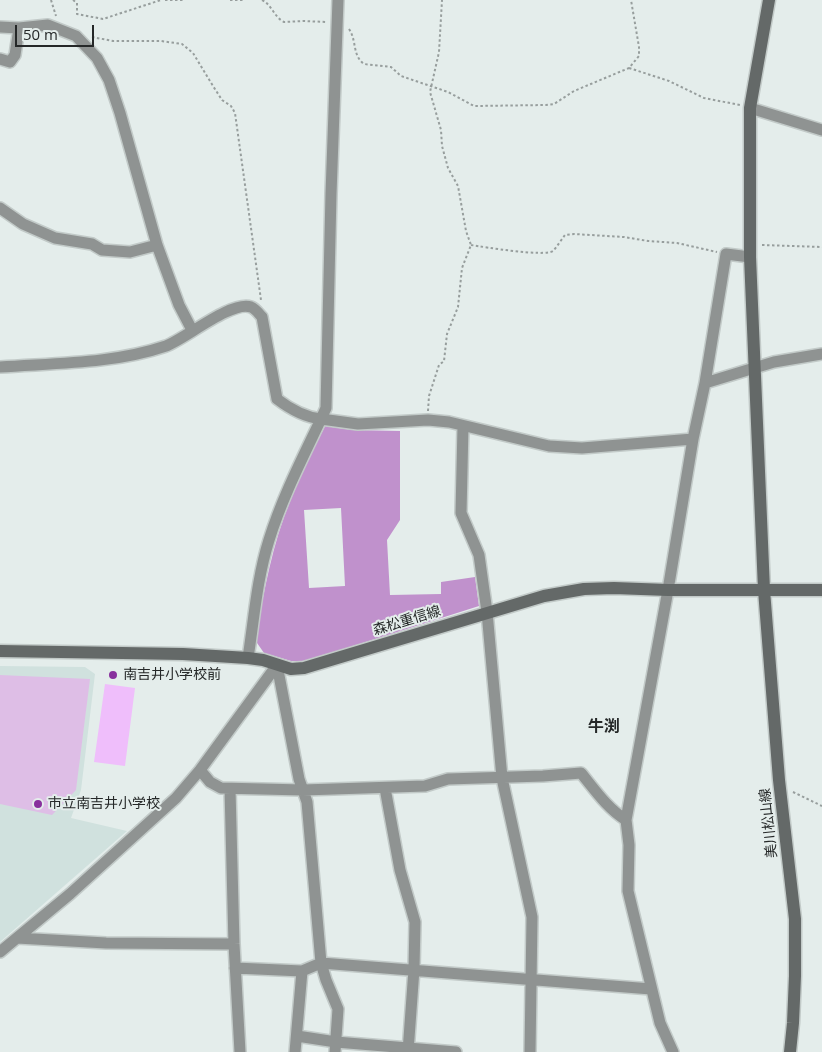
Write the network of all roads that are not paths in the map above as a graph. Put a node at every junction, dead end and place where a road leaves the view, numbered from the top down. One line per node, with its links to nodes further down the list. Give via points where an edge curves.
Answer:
1 (338, 0): 16 (street, via 326,408)
2 (769, 0): 6 (main road, 美川松山線)
3 (0, 27): 4 (street)
4 (19, 28): 5 (street, via 15,55 10,62); 9 (street, via 48,25 56,28 76,36 97,58 109,80 120,113)
5 (0, 59)
6 (750, 108): 7 (street); 10 (main road, 美川松山線)
7 (822, 130)
8 (0, 208): 9 (street, via 23,224 55,238 92,244 102,250 130,252)
9 (157, 245): 11 (street, via 179,305)
10 (750, 250): 14 (main road, 美川松山線); 15 (street, via 726,254)
11 (192, 330): 13 (street, via 167,345 136,354 102,360); 16 (street, via 235,308 250,307 258,312 262,317 277,399 288,408)
12 (822, 354): 14 (street)
13 (0, 367)
14 (754, 368): 15 (street); 20 (main road, 美川松山線)
15 (705, 383): 18 (street)
16 (321, 419): 17 (street, via 358,424 428,420); 24 (street, via 284,497 269,541)
17 (463, 426): 18 (street, via 548,446 582,448); 22 (street, via 461,513 479,555)
18 (693, 439): 19 (street)
19 (668, 590): 20 (main road, 森松重信線); 22 (main road, 森松重信線, via 584,589); 31 (street)
20 (764, 590): 21 (main road, 森松重信線); 49 (main road, 美川松山線, via 780,787 795,919 796,976)
21 (822, 590)
22 (487, 612): 25 (main road, 森松重信線, via 304,668); 27 (street)
23 (0, 651): 24 (main road, 森松重信線)
24 (248, 658): 25 (main road, 森松重信線)
25 (277, 665): 26 (street); 30 (street)
26 (200, 770): 29 (street, via 210,782); 32 (street, via 176,798)
27 (502, 778): 28 (street, via 448,779 426,786); 31 (street, via 581,773 601,799); 39 (street, via 532,917)
28 (385, 788): 30 (street); 37 (street, via 400,870 414,922)
29 (230, 789): 30 (street); 33 (street)
30 (303, 790): 35 (street)
31 (626, 820): 40 (street, via 628,892)
32 (17, 938): 33 (street, via 106,944); 34 (street)
33 (234, 944): 36 (street)
34 (0, 952)
35 (321, 963): 37 (street); 38 (street); 42 (street, via 338,1009)
36 (235, 968): 38 (street); 44 (street)
37 (414, 969): 39 (street); 43 (street)
38 (302, 971): 41 (street)
39 (532, 979): 40 (street); 47 (street)
40 (651, 989): 48 (street, via 660,1024)
41 (296, 1036): 42 (street); 45 (street)
42 (336, 1047): 43 (street)
43 (409, 1050): 46 (street)
44 (240, 1052)
45 (295, 1052)
46 (456, 1052)
47 (530, 1052)
48 (673, 1052)
49 (790, 1052)

